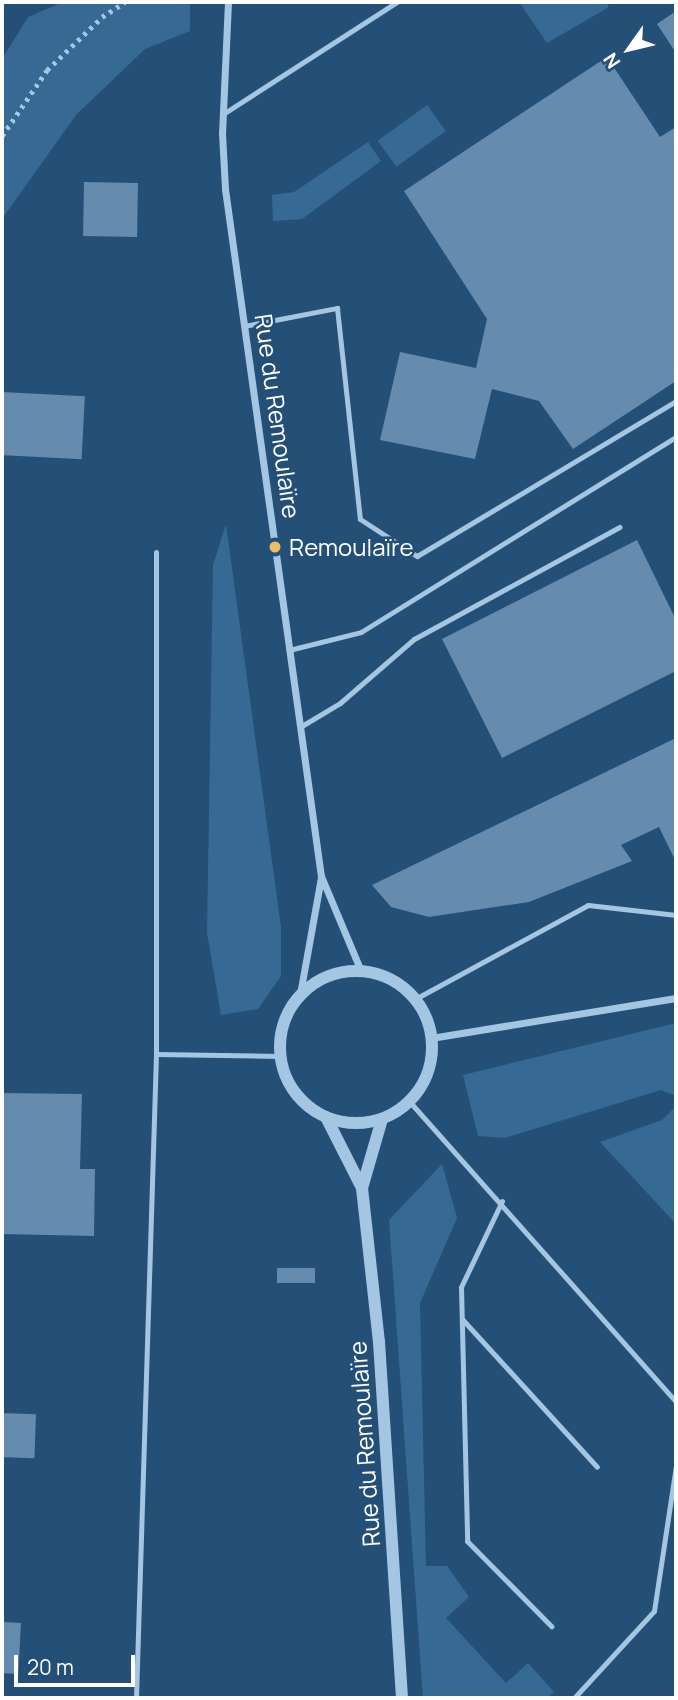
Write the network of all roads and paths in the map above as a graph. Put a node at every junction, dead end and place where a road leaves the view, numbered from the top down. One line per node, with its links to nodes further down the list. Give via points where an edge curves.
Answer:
1 (125, 2): 5 (path, via 102,17 47,70)
2 (228, 2): 4 (street, Rue du Remoulaïre)
3 (397, 2): 4 (lane)
4 (223, 114): 6 (street, Rue du Remoulaïre, via 225,188)
5 (2, 136)
6 (244, 326): 7 (lane, via 337,308 360,519 417,556); 11 (street, Rue du Remoulaïre)
7 (676, 401)
8 (676, 437): 11 (lane, via 361,632)
9 (619, 527): 12 (lane, via 414,639 340,703)
10 (156, 552): 20 (lane)
11 (289, 650): 12 (street, Rue du Remoulaïre)
12 (300, 727): 13 (street, Rue du Remoulaïre)
13 (321, 876): 15 (street, Rue du Remoulaïre); 16 (street, Rue du Remoulaïre)
14 (676, 915): 18 (lane, via 588,905)
15 (360, 971): 16 (street, Rue du Remoulaïre, via 327,975); 18 (street, Rue du Remoulaïre, via 391,980)
16 (300, 994): 21 (street, Rue du Remoulaïre, via 286,1014)
17 (676, 998): 19 (street)
18 (415, 999): 19 (street)
19 (431, 1038): 22 (street, via 423,1083)
20 (156, 1054): 21 (lane); 32 (lane)
21 (281, 1056): 23 (street, Rue du Remoulaïre, via 290,1085)
22 (409, 1101): 24 (street); 26 (lane)
23 (326, 1117): 24 (street, via 363,1123); 25 (street, Rue du Remoulaïre)
24 (382, 1119): 25 (street, Rue du Remoulaïre)
25 (362, 1188): 33 (street, Rue du Remoulaïre, via 379,1342)
26 (502, 1201): 27 (lane, via 461,1287); 28 (lane)
27 (462, 1319): 30 (lane); 31 (lane, via 467,1541)
28 (676, 1402)
29 (676, 1466): 34 (lane, via 654,1611)
30 (597, 1467)
31 (551, 1626)
32 (136, 1698)
33 (402, 1698)
34 (574, 1698)

